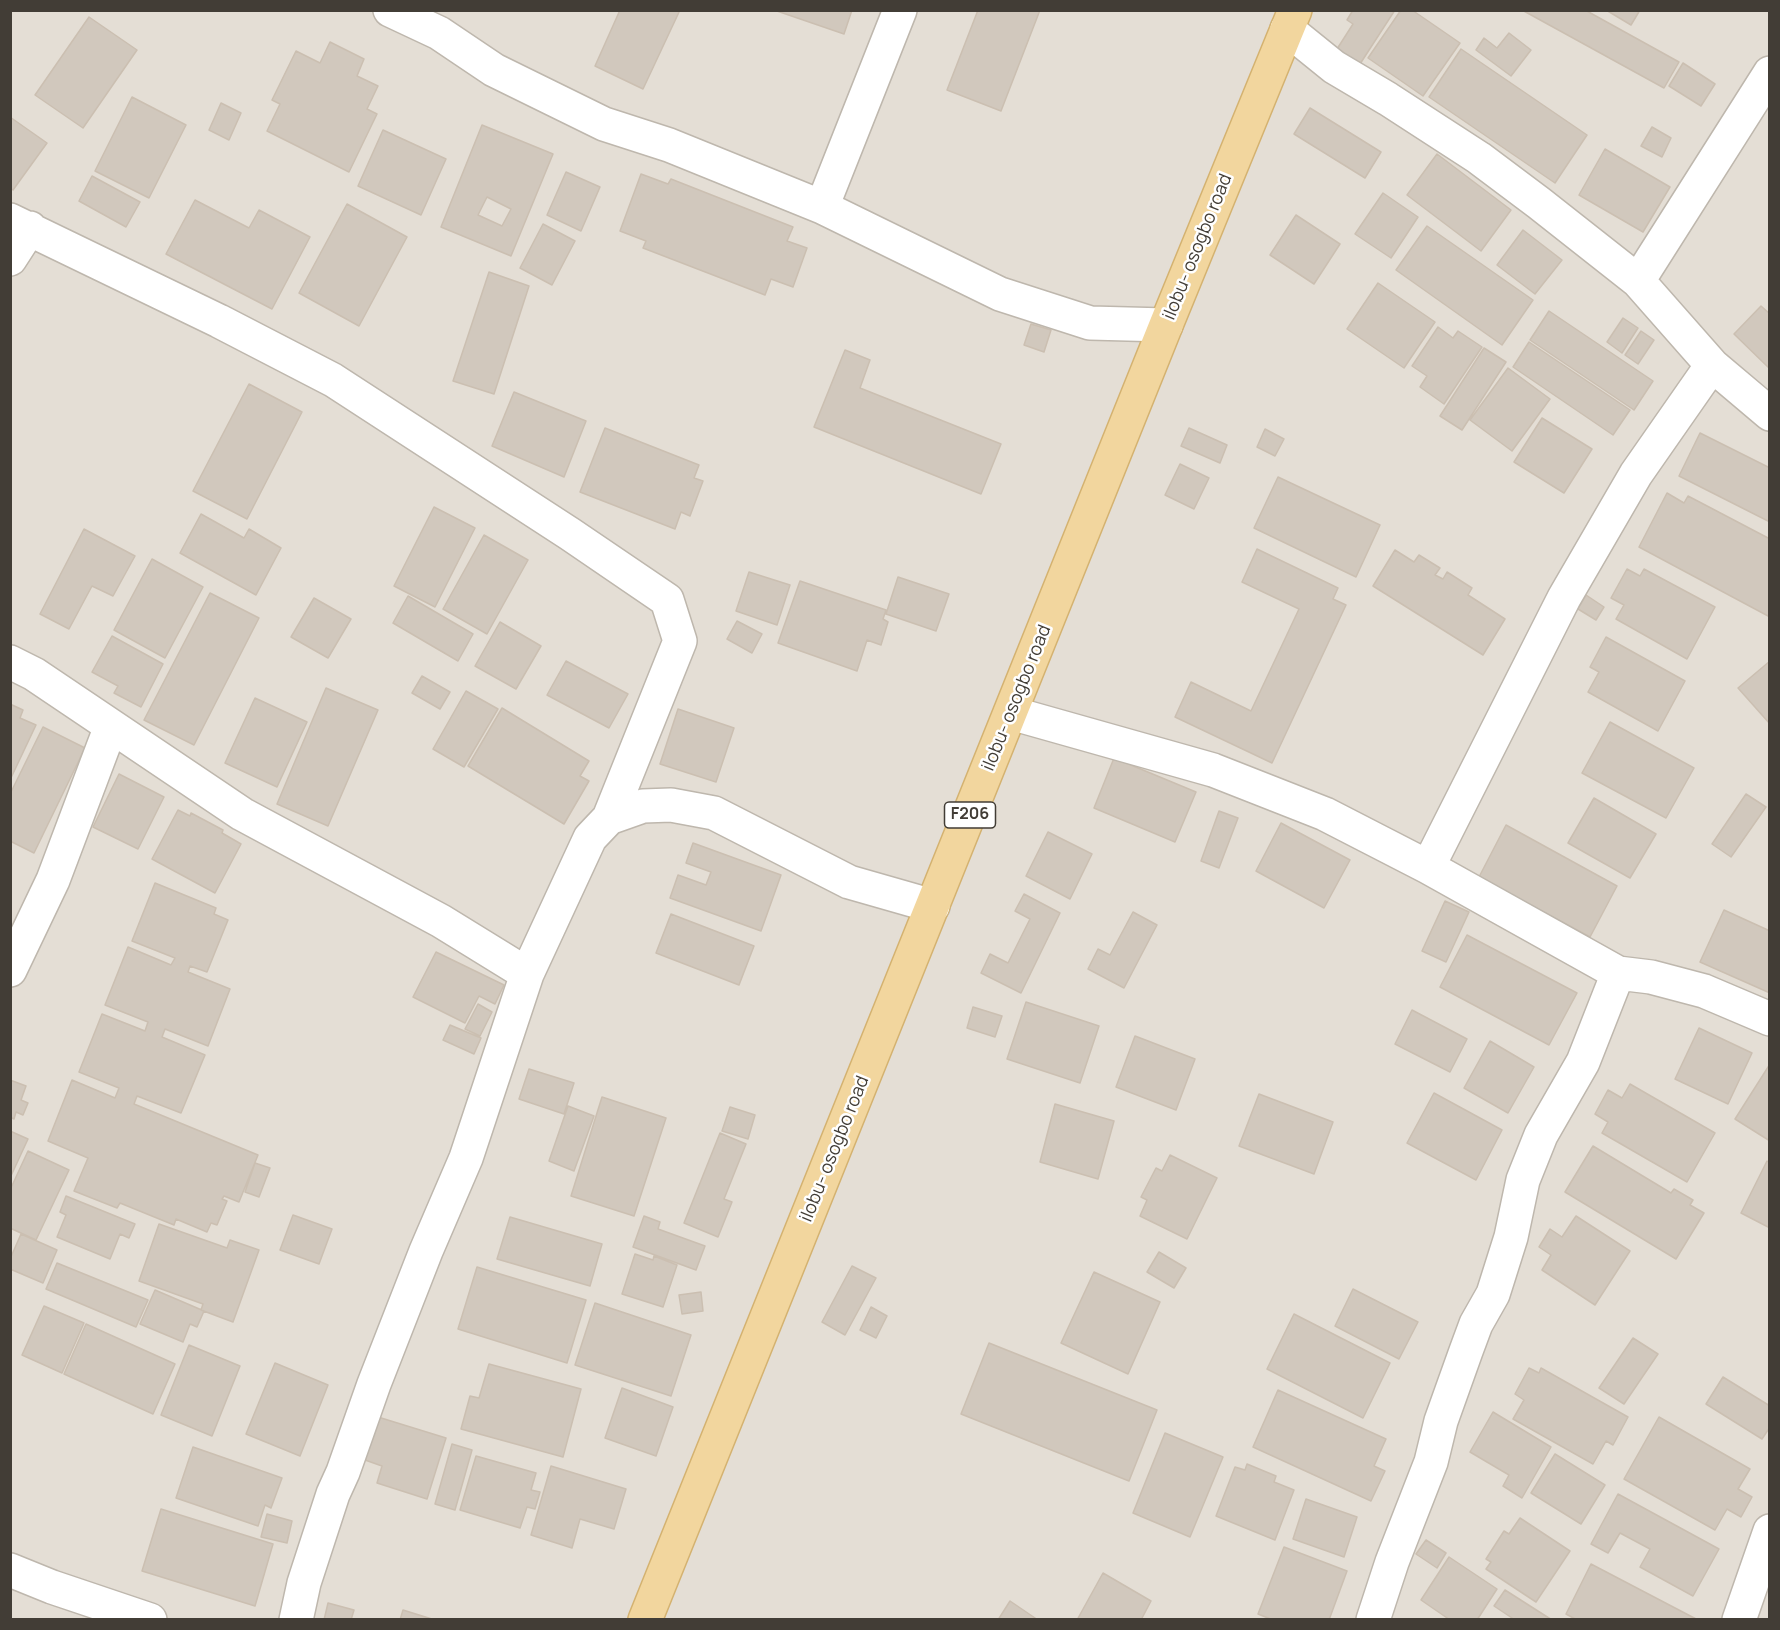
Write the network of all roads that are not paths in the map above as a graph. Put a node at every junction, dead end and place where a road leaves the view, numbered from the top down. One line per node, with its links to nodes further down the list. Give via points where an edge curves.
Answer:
1 (390, 10): 5 (street, via 439,33 494,70 604,124 669,145)
2 (900, 10): 5 (street)
3 (1291, 20): 8 (street, via 1334,67 1479,159); 9 (main road, ilobu- osogbo road / F206)
4 (1770, 73): 8 (street)
5 (822, 207): 9 (street, via 1000,294 1090,323)
6 (20, 224): 7 (street); 15 (street, via 333,380 667,600 680,641)
7 (10, 259)
8 (1638, 281): 10 (street)
9 (1166, 325): 13 (main road, ilobu- osogbo road / F206)
10 (1712, 365): 11 (street); 16 (street, via 1636,474 1564,598)
11 (1770, 414)
12 (10, 662): 14 (street)
13 (1011, 712): 16 (street, via 1213,770 1325,814); 17 (main road, ilobu- osogbo road / F206)
14 (111, 726): 18 (street, via 53,880); 20 (street, via 242,814 441,921)
15 (609, 818): 17 (street, via 643,806 671,805 714,813 849,882); 20 (street, via 590,838)
16 (1428, 867): 19 (street)
17 (933, 906): 26 (main road, ilobu- osogbo road / F206)
18 (10, 970)
19 (1618, 973): 21 (street, via 1704,991); 27 (street, via 1582,1062 1541,1135 1523,1180 1493,1294 1466,1351 1441,1420 1431,1462)
20 (527, 974): 25 (street, via 466,1158 333,1494)
21 (1770, 1019)
22 (1770, 1531): 28 (street)
23 (10, 1570): 24 (street)
24 (150, 1620)
25 (296, 1620)
26 (645, 1620)
27 (1373, 1620)
28 (1738, 1620)

